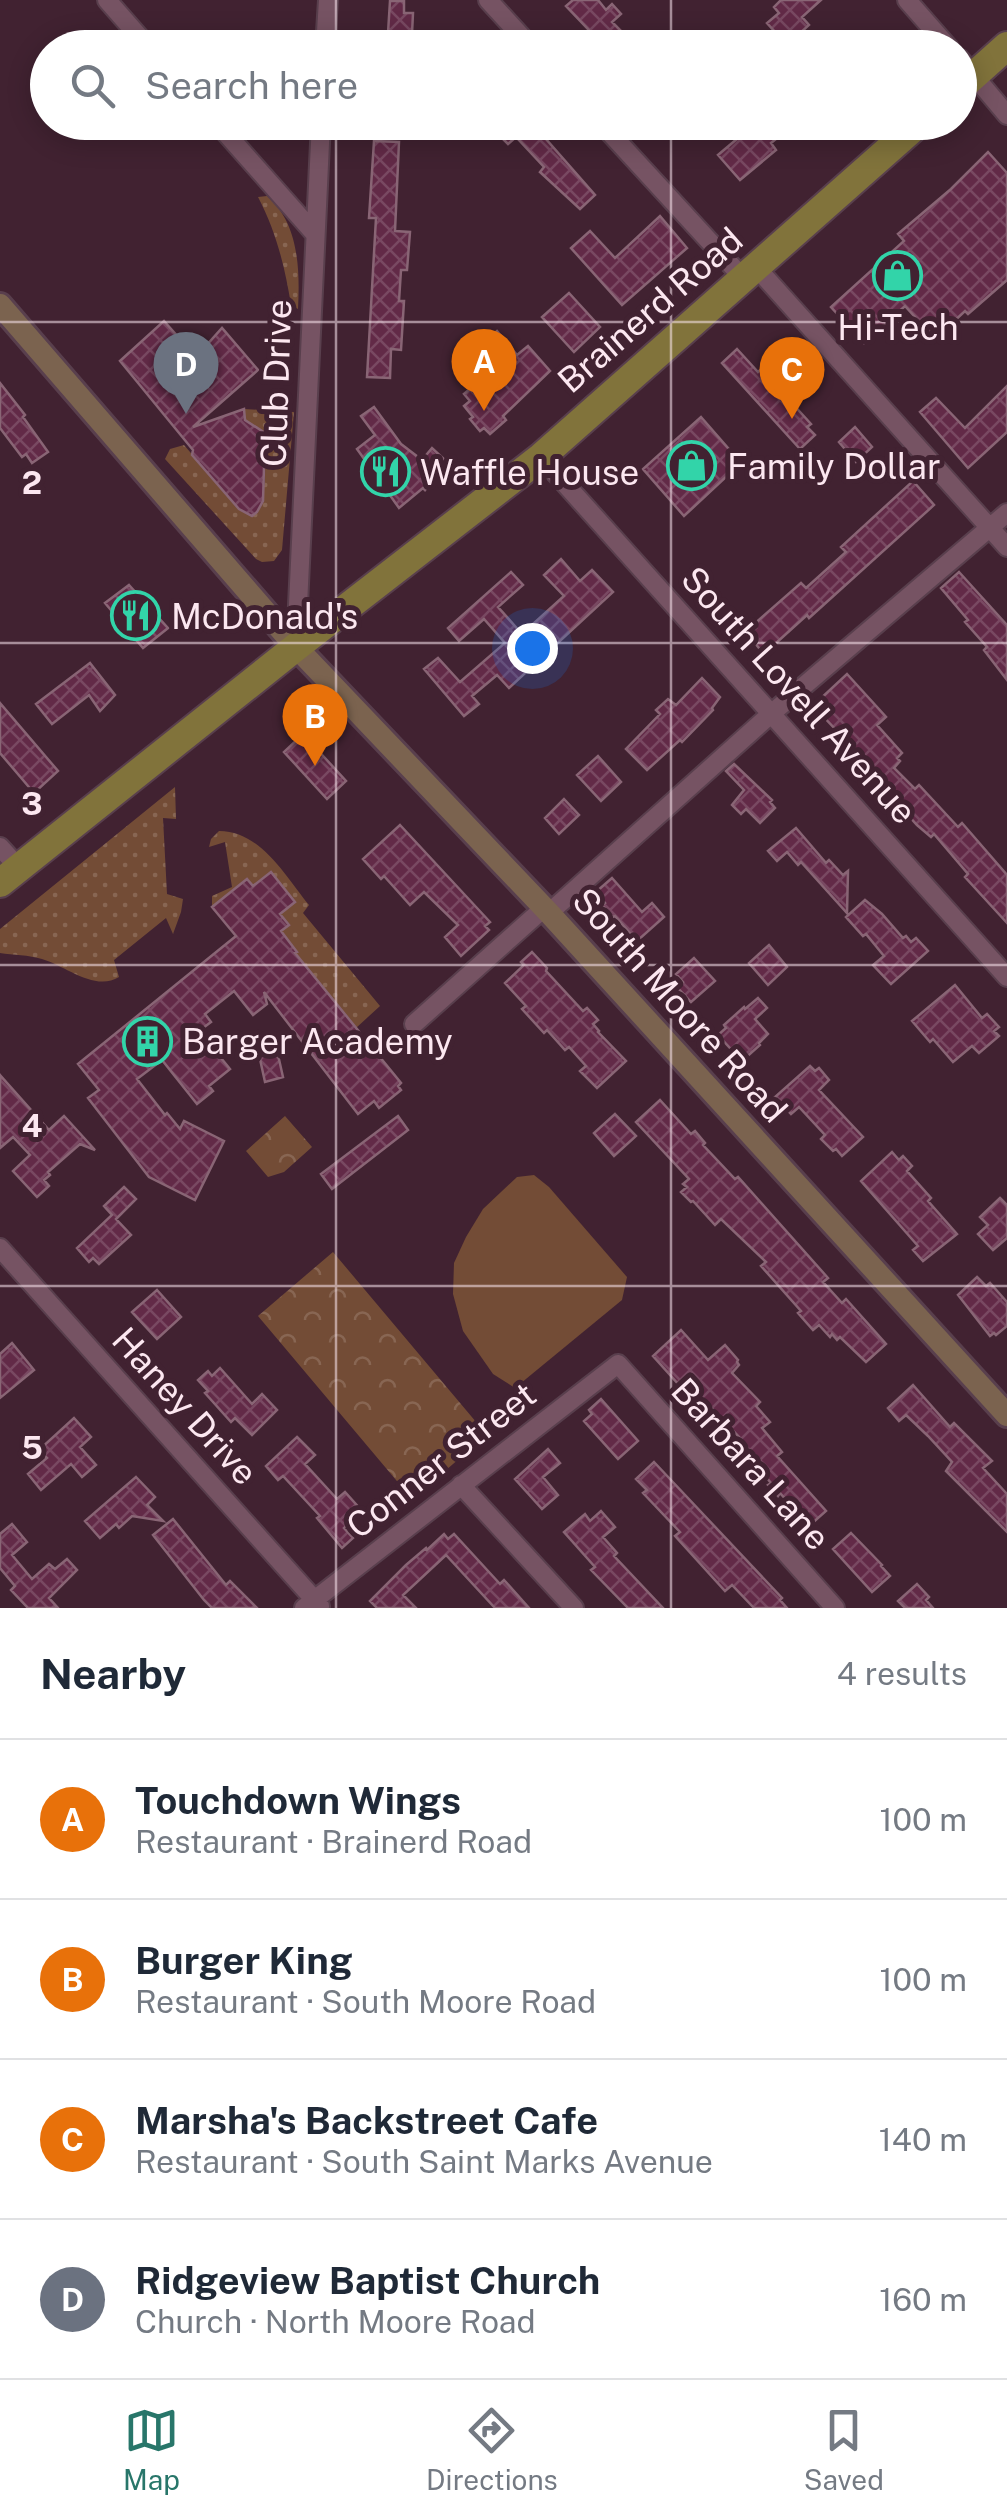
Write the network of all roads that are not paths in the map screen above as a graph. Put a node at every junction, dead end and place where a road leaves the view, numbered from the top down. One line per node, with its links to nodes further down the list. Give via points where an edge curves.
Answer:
1 (106, 0): 5 (street)
2 (328, 0): 6 (street)
3 (488, 0): 7 (street)
4 (907, 0): 8 (street)
5 (133, 30)
6 (326, 30)
7 (516, 30)
8 (933, 30)
9 (1007, 46): 10 (main road)
10 (977, 66)
11 (977, 86): 12 (street)
12 (1007, 115)
13 (232, 140): 17 (street)
14 (320, 140): 17 (street, Club Drive)
15 (618, 140): 18 (street)
16 (900, 140): 18 (main road, Brainerd Road)
17 (315, 234): 24 (street, Club Drive)
18 (749, 273): 20 (main road, Brainerd Road); 22 (street)
19 (0, 306): 24 (main road, South Moore Road)
20 (540, 457): 24 (main road, Brainerd Road); 25 (street, South Lovell Avenue)
21 (1007, 513): 22 (street)
22 (990, 528): 23 (street); 25 (street)
23 (1007, 547)
24 (296, 647): 26 (main road, Brainerd Road); 27 (main road, South Moore Road)
25 (772, 713): 27 (street); 28 (street, South Lovell Avenue)
26 (6, 866)
27 (547, 911): 29 (street); 32 (main road, South Moore Road)
28 (1007, 978)
29 (414, 1024)
30 (0, 1248): 34 (street, Haney Drive)
31 (618, 1364): 33 (street, Conner Street); 36 (street, Barbara Lane)
32 (1007, 1415)
33 (461, 1485): 34 (street, Conner Street); 35 (street)
34 (313, 1605)
35 (574, 1608)
36 (835, 1608)

